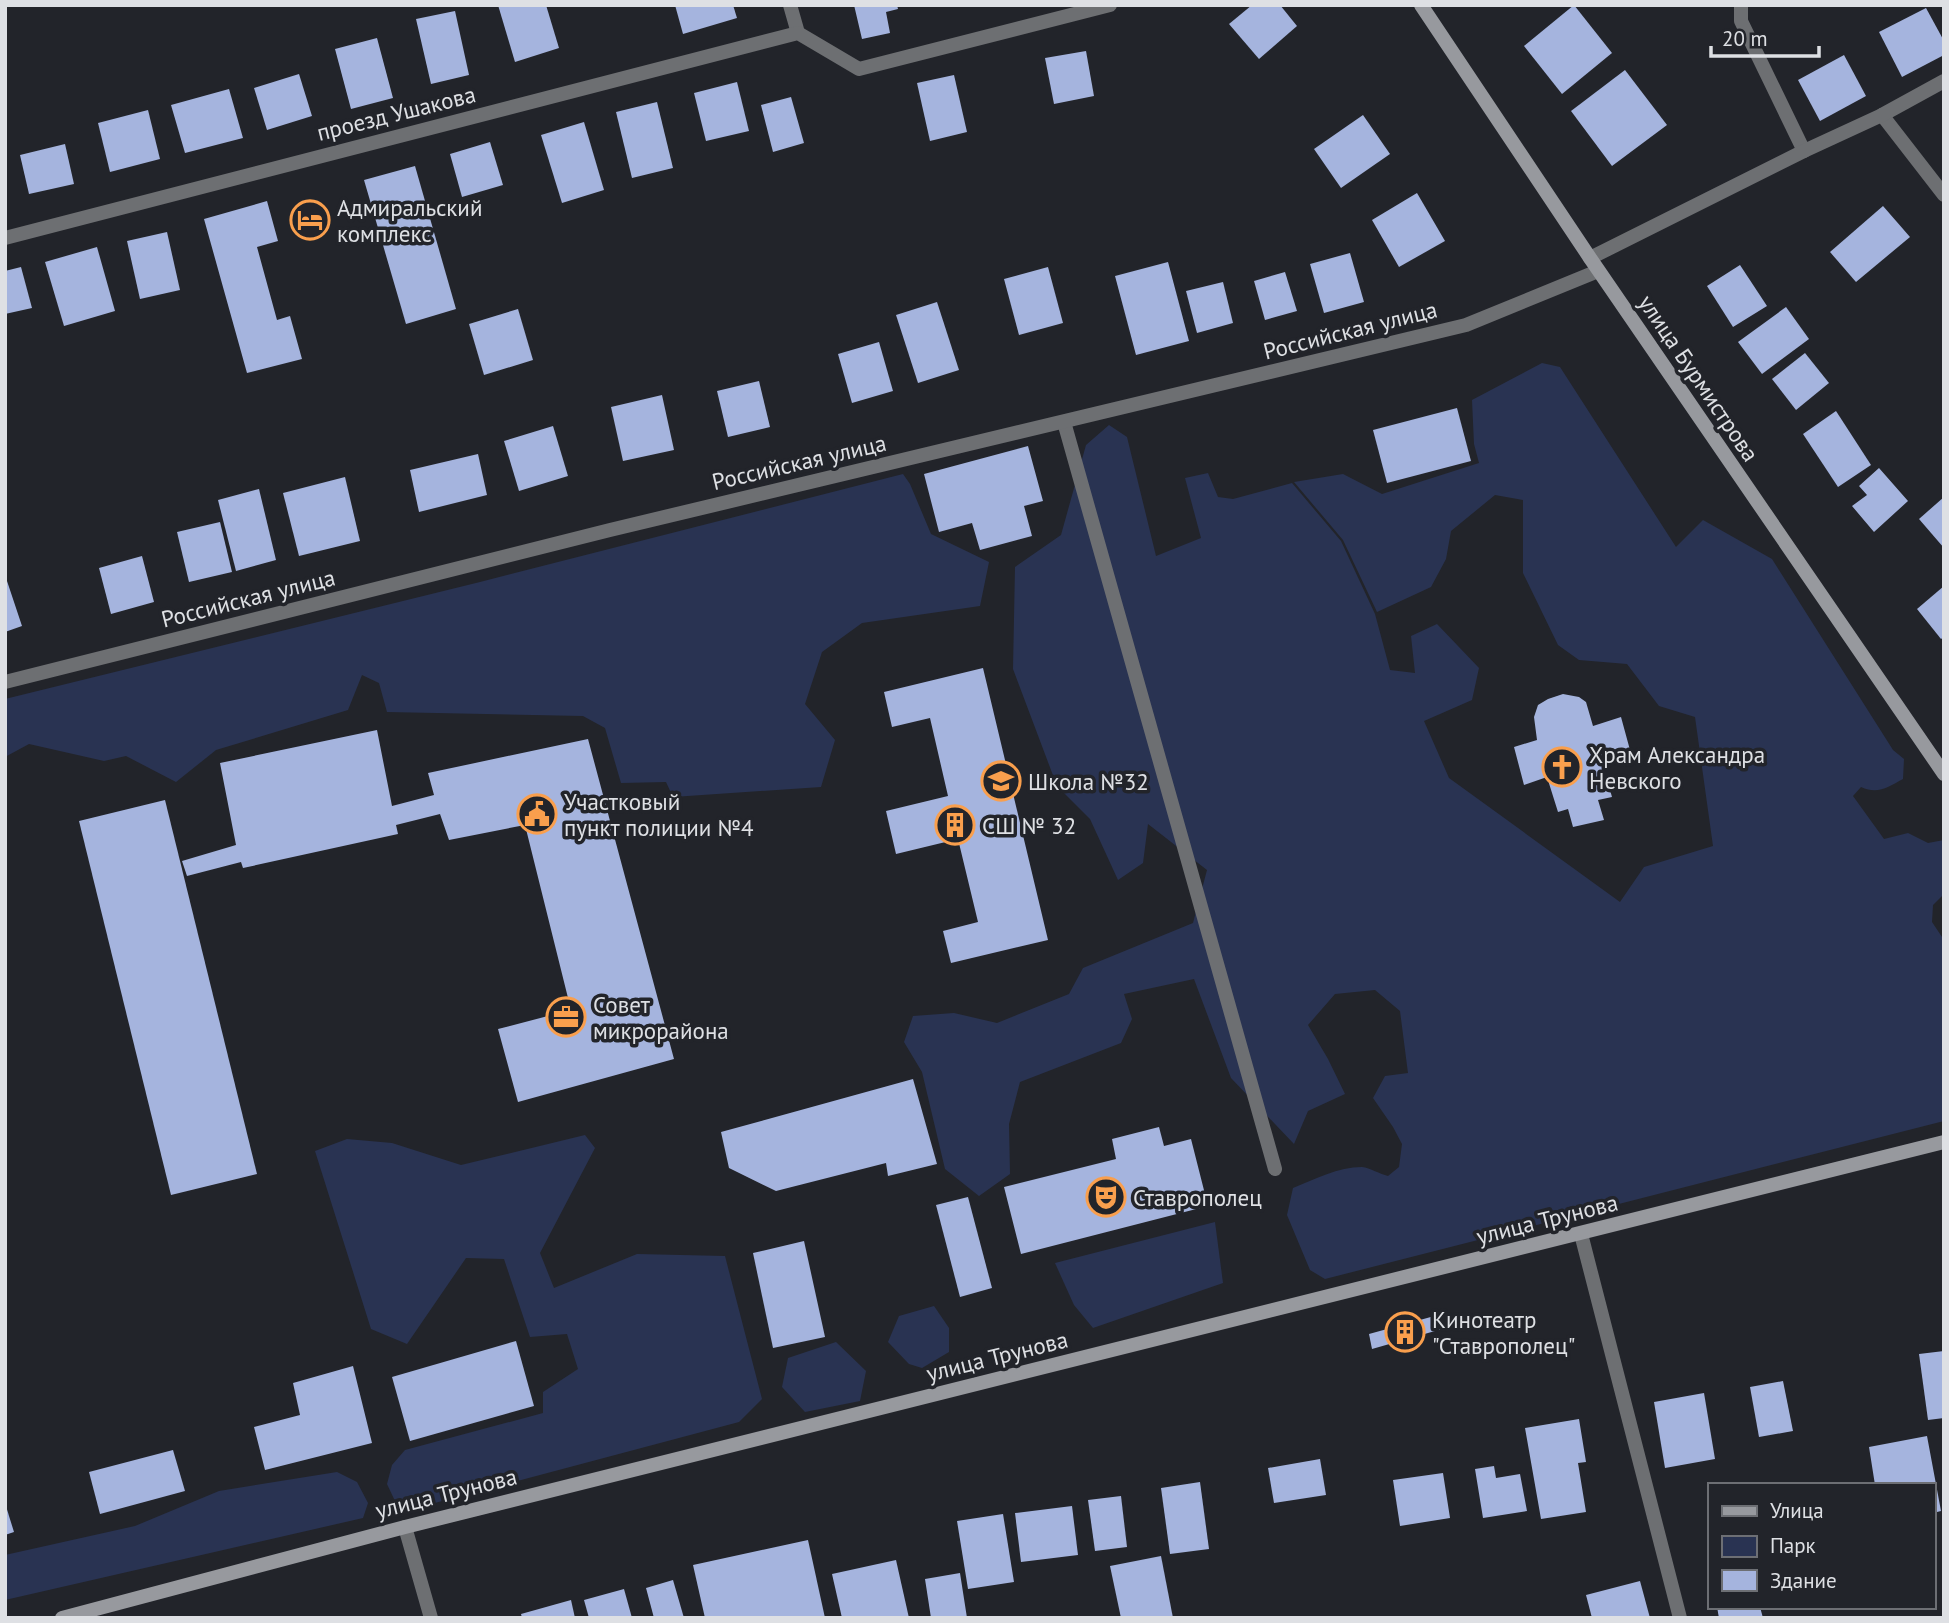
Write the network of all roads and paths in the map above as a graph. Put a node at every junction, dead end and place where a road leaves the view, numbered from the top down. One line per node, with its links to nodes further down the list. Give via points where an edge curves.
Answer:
1 (790, 5): 5 (street)
2 (1110, 5): 5 (street, via 859,69)
3 (1421, 5): 11 (street, улица Бурмистрова)
4 (1741, 5): 8 (street, via 1741,21)
5 (798, 33): 10 (street, проезд Ушакова)
6 (1944, 81): 7 (street, Российская улица)
7 (1882, 115): 8 (street, Российская улица); 9 (street)
8 (1804, 151): 11 (street, Российская улица)
9 (1944, 195)
10 (5, 238)
11 (1594, 265): 12 (street, Российская улица, via 1466,325); 14 (street, улица Бурмистрова)
12 (1064, 422): 13 (street, Российская улица); 16 (street)
13 (5, 682)
14 (1944, 774)
15 (1944, 1142): 17 (street, улица Трунова)
16 (1275, 1169)
17 (1581, 1234): 18 (street, улица Трунова); 21 (street)
18 (405, 1527): 19 (street, улица Трунова); 20 (street)
19 (62, 1618)
20 (431, 1618)
21 (1680, 1618)

